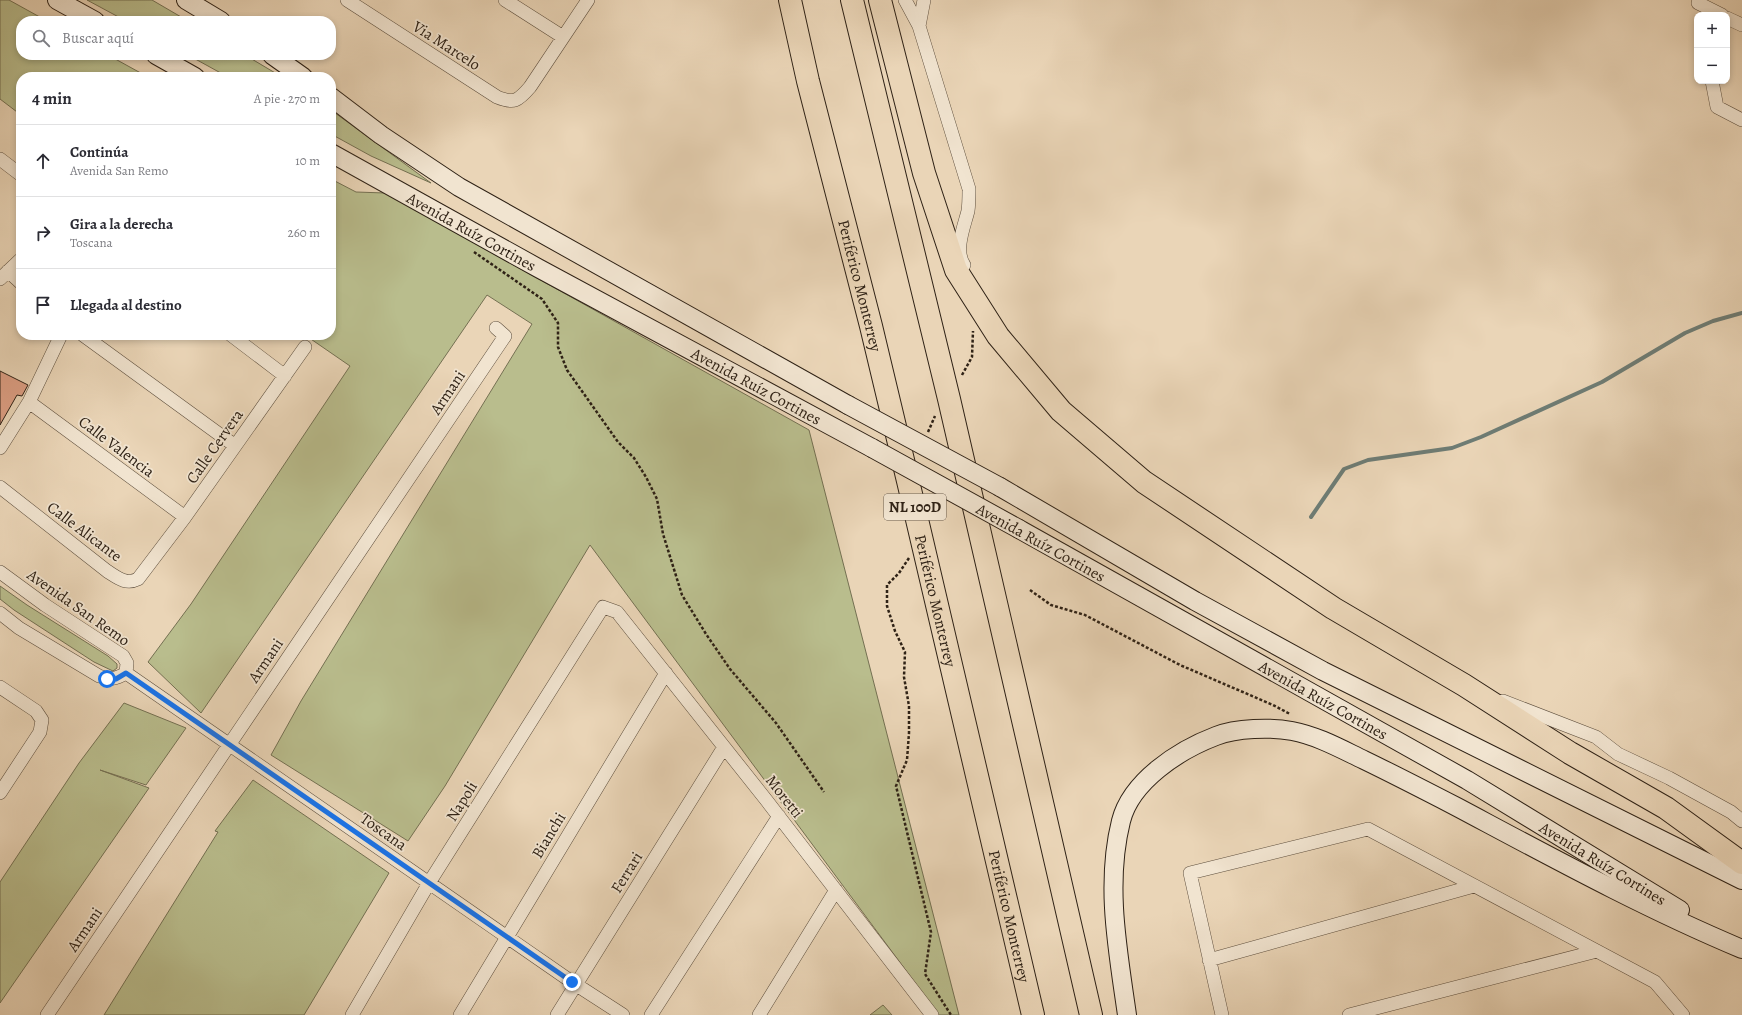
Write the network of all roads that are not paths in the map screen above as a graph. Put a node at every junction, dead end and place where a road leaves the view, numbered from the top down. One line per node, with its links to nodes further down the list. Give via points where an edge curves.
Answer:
1 (58, 0): 13 (main road)
2 (186, 0): 14 (main road)
3 (347, 0): 18 (street, Via Marcelo, via 496,97 512,102 519,99 530,87)
4 (505, 0): 18 (street)
5 (588, 0): 18 (street)
6 (790, 0): 76 (highway, Periférico Monterrey / NL 100D, via 808,81 871,326)
7 (852, 0): 77 (highway, via 949,399)
8 (880, 0): 46 (highway, via 924,173 956,270 998,336 1061,411 1144,482)
9 (905, 0): 17 (street)
10 (924, 0): 17 (street)
11 (1699, 6): 12 (street)
12 (1714, 12)
13 (86, 16)
14 (213, 16)
15 (1730, 19): 16 (street)
16 (1742, 25)
17 (919, 26): 46 (street, via 969,189 960,259 1015,351 1094,437)
18 (563, 37)
19 (165, 60): 21 (main road)
20 (279, 60): 22 (main road)
21 (186, 72)
22 (297, 72)
23 (1713, 84): 25 (street, via 1717,107)
24 (336, 101): 58 (main road, Avenida Ruíz Cortines, bridge, via 381,135 459,187 848,405 1000,487 1323,671)
25 (1742, 120)
26 (336, 156): 63 (main road, Avenida Ruíz Cortines, bridge, via 1019,529 1467,780 1664,901)
27 (0, 159): 28 (street)
28 (16, 171)
29 (16, 264): 30 (street)
30 (4, 275): 31 (street)
31 (16, 281)
32 (496, 328): 52 (street, Armani, via 505,336)
33 (59, 340): 38 (street)
34 (90, 340): 39 (street)
35 (238, 340): 37 (street)
36 (306, 347): 37 (street, Calle Cervera)
37 (285, 376): 39 (street, Calle Cervera)
38 (29, 402): 40 (street); 42 (street, Calle Valencia)
39 (234, 446): 42 (street, Calle Cervera)
40 (0, 448)
41 (0, 487): 43 (street, Calle Alicante, via 122,581 131,582 138,579)
42 (185, 517): 43 (street, Calle Cervera)
43 (148, 565)
44 (0, 572): 48 (street, Avenida San Remo, via 123,656 127,663)
45 (603, 607): 49 (street, Moretti, via 617,612); 59 (street, Napoli)
46 (1333, 608): 50 (highway)
47 (0, 613): 48 (street, via 19,628 99,676 116,679)
48 (126, 673): 52 (street, Toscana)
49 (666, 673): 53 (street, Moretti); 62 (street, Bianchi)
50 (1464, 685): 56 (street, via 1596,737 1618,754 1669,778 1731,812); 57 (highway, via 1570,753 1666,808)
51 (0, 687): 54 (street, via 36,711 42,720 40,732)
52 (229, 745): 59 (street, Toscana); 68 (street, Armani)
53 (724, 747): 55 (street, Moretti); 67 (street, Ferrari)
54 (0, 792)
55 (779, 816): 61 (street, Moretti); 73 (street)
56 (1742, 821)
57 (1742, 863)
58 (1742, 880)
59 (429, 883): 62 (street, Toscana); 69 (street, Napoli)
60 (1474, 886): 65 (street); 66 (street); 66 (street, via 1368,829 1190,873)
61 (836, 890): 74 (street); 75 (street, Moretti)
62 (508, 937): 67 (street, Toscana); 70 (street, Bianchi)
63 (1742, 945)
64 (1742, 949): 78 (main road, via 1690,927 1596,881 1426,791 1322,740 1292,731 1259,728 1218,735 1189,748 1164,764 1136,789 1122,818 1113,862 1114,915)
65 (1597, 951): 80 (street); 81 (street, via 1655,982)
66 (1209, 960): 79 (street)
67 (576, 984): 71 (street, Ferrari); 72 (street, Toscana)
68 (48, 1015)
69 (352, 1015)
70 (460, 1015)
71 (557, 1015)
72 (624, 1015)
73 (651, 1015)
74 (759, 1015)
75 (932, 1015)
76 (1033, 1015)
77 (1091, 1015)
78 (1127, 1015)
79 (1222, 1015)
80 (1349, 1015)
81 (1683, 1015)

